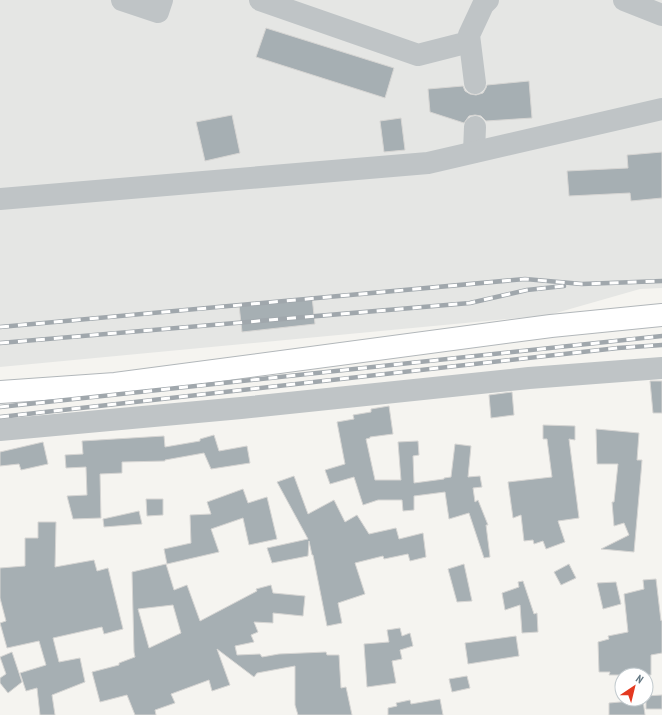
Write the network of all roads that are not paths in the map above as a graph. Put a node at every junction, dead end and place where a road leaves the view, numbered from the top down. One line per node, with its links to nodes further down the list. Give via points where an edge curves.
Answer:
1 (122, 0): 2 (street, via 158,12)
2 (162, 0)
3 (260, 0): 7 (street, via 418,55)
4 (488, 0): 7 (street, via 483,5 469,35)
5 (624, 0): 6 (street)
6 (662, 15)
7 (469, 42): 8 (street)
8 (475, 83)
9 (662, 109): 11 (street)
10 (475, 127): 11 (street)
11 (474, 152): 12 (street, via 428,163)
12 (0, 199)
13 (662, 315): 15 (main road, via 551,326 116,384)
14 (662, 368): 16 (street, via 529,378)
15 (0, 392)
16 (0, 430)

